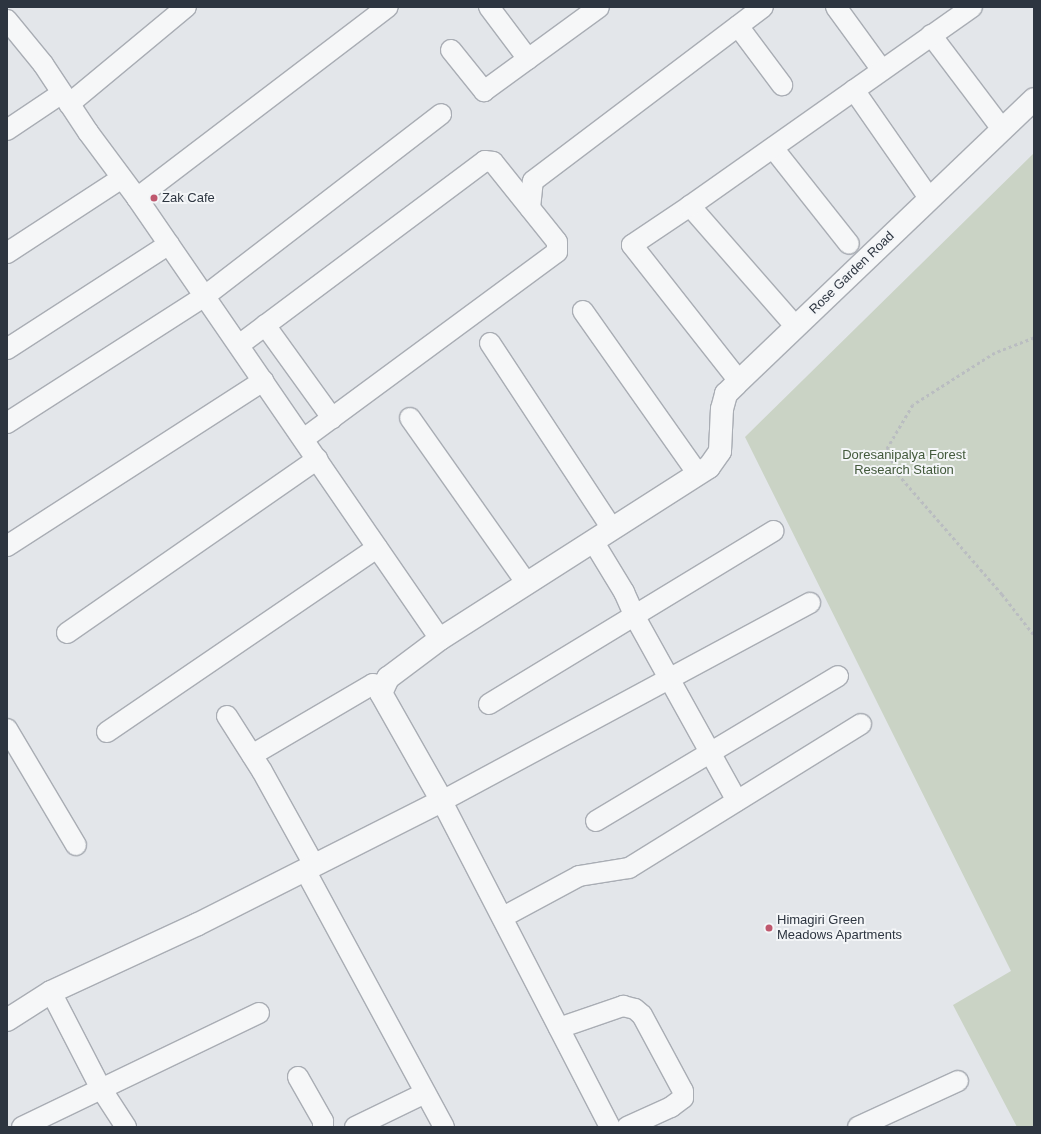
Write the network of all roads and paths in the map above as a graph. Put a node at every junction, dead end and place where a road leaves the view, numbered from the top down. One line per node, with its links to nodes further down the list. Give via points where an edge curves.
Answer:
1 (186, 7): 16 (street)
2 (388, 7): 23 (street)
3 (489, 7): 12 (street)
4 (599, 7): 12 (street)
5 (763, 7): 9 (street)
6 (836, 7): 13 (street)
7 (972, 7): 10 (street)
8 (7, 20): 16 (street, via 43,64)
9 (738, 26): 14 (street); 26 (street, via 533,181)
10 (931, 36): 13 (street); 19 (street)
11 (450, 50): 12 (street, via 484,91)
12 (528, 59)
13 (882, 70): 15 (street)
14 (782, 85)
15 (854, 90): 21 (street); 24 (street)
16 (66, 98): 20 (street); 22 (street)
17 (1034, 99): 19 (street, Rose Garden Road)
18 (441, 114): 30 (street)
19 (1002, 129): 24 (street, Rose Garden Road)
20 (7, 130)
21 (773, 148): 25 (street); 28 (street)
22 (122, 178): 23 (street); 29 (street)
23 (137, 198): 27 (street)
24 (929, 198): 33 (street, Rose Garden Road)
25 (690, 206): 33 (street); 39 (street, via 632,245)
26 (530, 208): 32 (street, via 493,162 485,161); 40 (street, via 557,242 557,252)
27 (169, 244): 30 (street); 37 (street)
28 (849, 244)
29 (7, 253)
30 (205, 296): 36 (street); 42 (street)
31 (583, 311): 45 (street)
32 (265, 325): 36 (street); 40 (street)
33 (796, 327): 39 (street, Rose Garden Road)
34 (1034, 338): 55 (path, via 995,353 912,405 887,449 898,474 1002,594)
35 (490, 343): 46 (street)
36 (239, 345): 38 (street)
37 (7, 349)
38 (263, 381): 43 (street); 49 (street)
39 (739, 381): 45 (street, Rose Garden Road, via 726,394 722,408 720,451)
40 (332, 418): 43 (street)
41 (410, 418): 51 (street)
42 (7, 423)
43 (303, 439): 44 (street)
44 (317, 459): 50 (street); 54 (street)
45 (704, 471): 46 (street)
46 (612, 529): 48 (street)
47 (773, 531): 53 (street)
48 (593, 541): 51 (street); 53 (street, via 624,592)
49 (7, 546)
50 (377, 548): 56 (street); 64 (street)
51 (527, 584): 56 (street)
52 (810, 603): 58 (street)
53 (635, 617): 58 (street); 60 (street)
54 (67, 633)
55 (1034, 635)
56 (440, 639): 59 (street, via 388,678)
57 (838, 676): 65 (street)
58 (669, 680): 65 (street); 67 (street)
59 (383, 686): 66 (street, via 373,684); 67 (street, via 381,693)
60 (489, 704)
61 (227, 716): 66 (street)
62 (861, 724): 68 (street)
63 (7, 729): 70 (street)
64 (107, 732)
65 (710, 753): 68 (street); 69 (street)
66 (252, 755): 71 (street)
67 (442, 800): 71 (street); 72 (street)
68 (737, 801): 72 (street, via 630,868 579,876)
69 (596, 821)
70 (76, 845)
71 (309, 867): 73 (street, via 198,924); 80 (street)
72 (503, 917): 76 (street)
73 (51, 992): 75 (street); 79 (street)
74 (259, 1013): 79 (street)
75 (7, 1020)
76 (559, 1028): 86 (street); 87 (street, via 623,1006 635,1008 642,1015 683,1091 683,1098 671,1107)
77 (298, 1077): 83 (street, via 324,1121)
78 (958, 1081): 88 (street)
79 (100, 1088): 81 (street); 82 (street)
80 (425, 1093): 84 (street); 85 (street)
81 (22, 1127)
82 (126, 1127)
83 (323, 1127)
84 (355, 1127)
85 (444, 1127)
86 (610, 1127)
87 (627, 1127)
88 (858, 1127)

